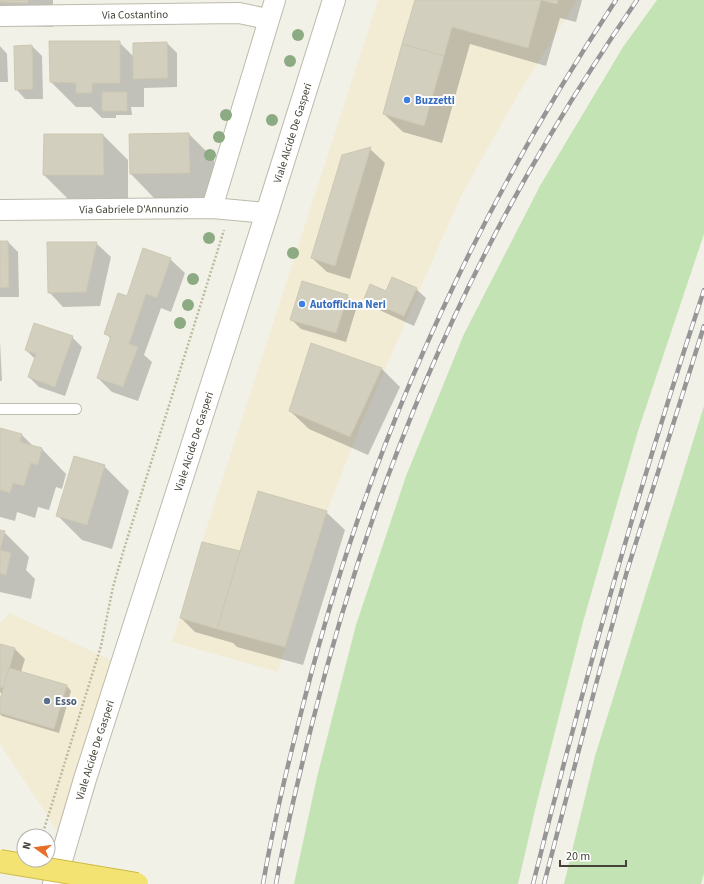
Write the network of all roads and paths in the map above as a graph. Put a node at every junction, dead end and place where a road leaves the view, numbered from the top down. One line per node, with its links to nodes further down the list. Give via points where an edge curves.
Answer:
1 (274, 0): 3 (street)
2 (334, 0): 7 (street, Viale Alcide De Gasperi)
3 (262, 12): 4 (street, Via Costantino); 5 (street, via 258,54)
4 (0, 16)
5 (221, 208): 6 (street, Via Gabriele D'Annunzio); 7 (street, Via Gabriele D'Annunzio); 10 (path, via 112,587 101,646)
6 (0, 210)
7 (267, 213): 12 (street, Viale Alcide De Gasperi)
8 (0, 409): 9 (lane)
9 (76, 409)
10 (44, 828)
11 (0, 861): 13 (highway, bridge)
12 (54, 884)
13 (137, 884)

